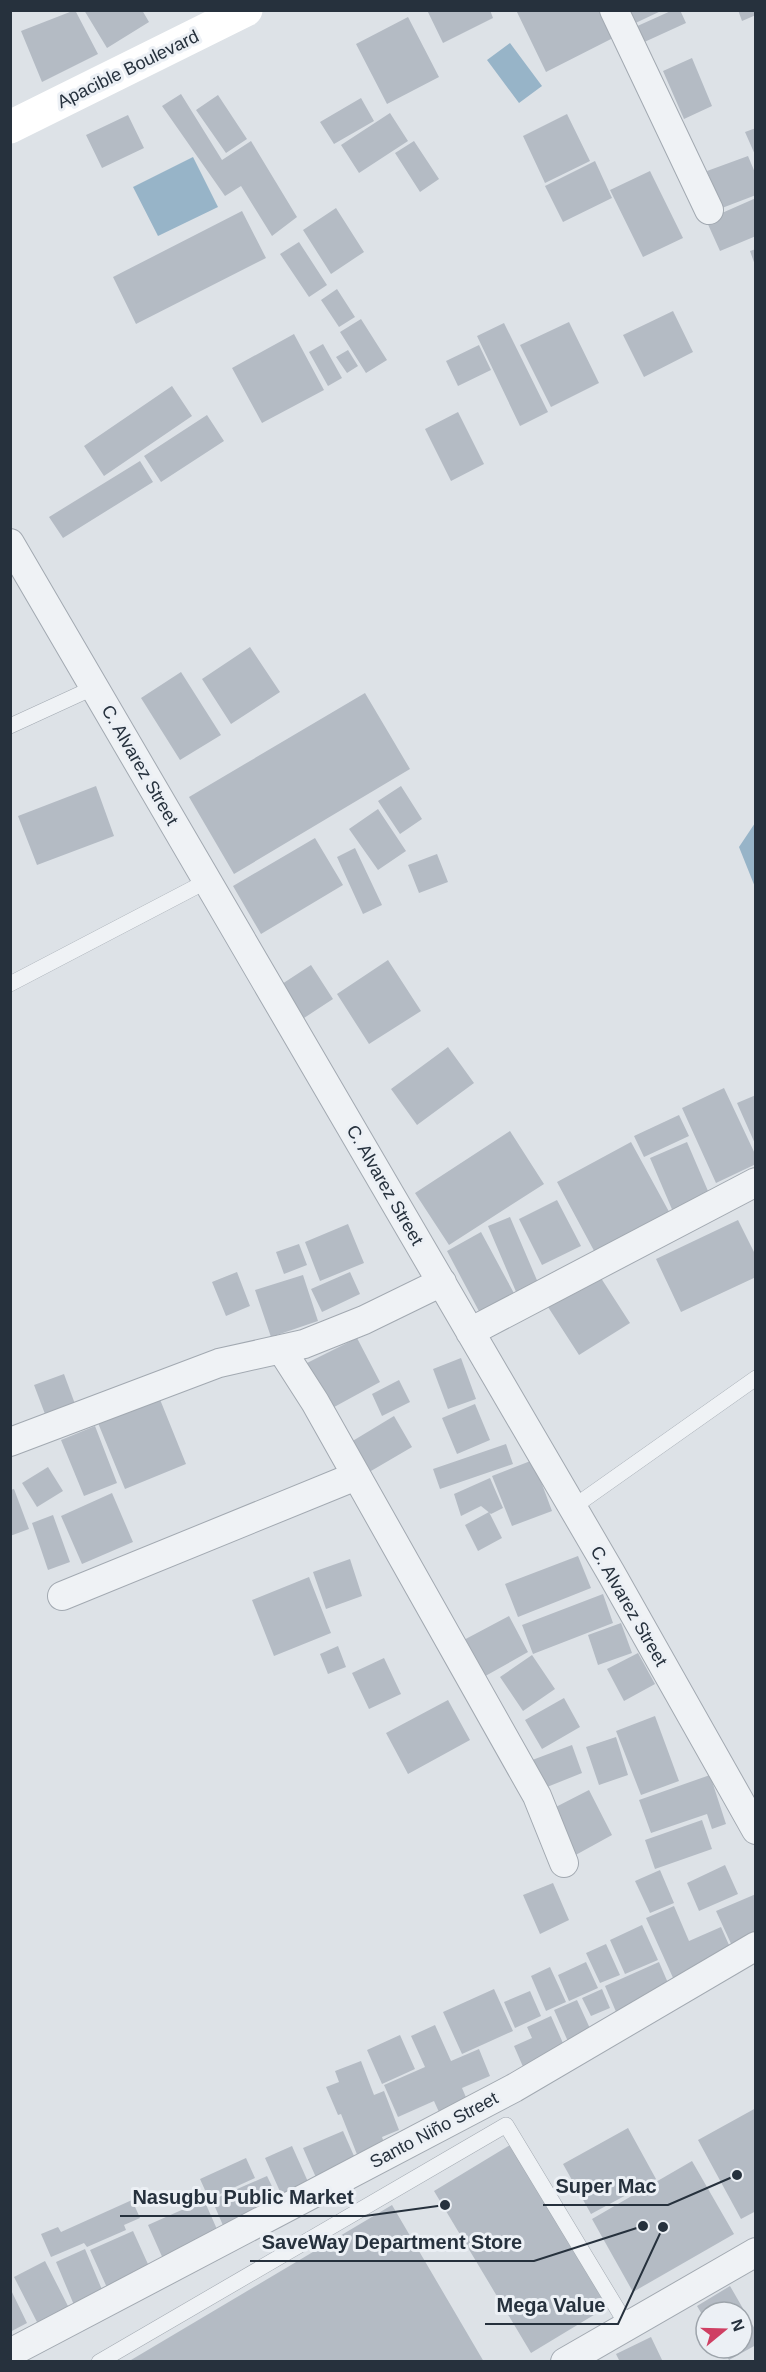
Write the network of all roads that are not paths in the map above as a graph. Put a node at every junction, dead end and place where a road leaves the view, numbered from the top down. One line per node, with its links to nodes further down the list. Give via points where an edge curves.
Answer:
1 (246, 10): 3 (street, Apacible Boulevard)
2 (614, 10): 4 (street)
3 (10, 127)
4 (709, 210)
5 (10, 543): 6 (street, C. Alvarez Street)
6 (95, 687): 7 (lane); 8 (street, C. Alvarez Street)
7 (10, 726)
8 (207, 881): 9 (lane); 11 (street, C. Alvarez Street)
9 (10, 984)
10 (756, 1182): 12 (street)
11 (442, 1282): 12 (street, C. Alvarez Street); 13 (street, via 364,1320)
12 (470, 1332): 17 (street, C. Alvarez Street)
13 (281, 1349): 15 (street, via 219,1363); 16 (street)
14 (756, 1378): 17 (lane)
15 (10, 1442)
16 (356, 1476): 18 (street); 20 (street, via 537,1796)
17 (572, 1508): 19 (street, C. Alvarez Street)
18 (62, 1596)
19 (756, 1830)
20 (564, 1863)
21 (756, 1946): 24 (street, Santo Niño Street, via 514,2088)
22 (756, 2252): 23 (street)
23 (627, 2325): 25 (lane, via 506,2125); 26 (street)
24 (10, 2353)
25 (99, 2361)
26 (565, 2361)

